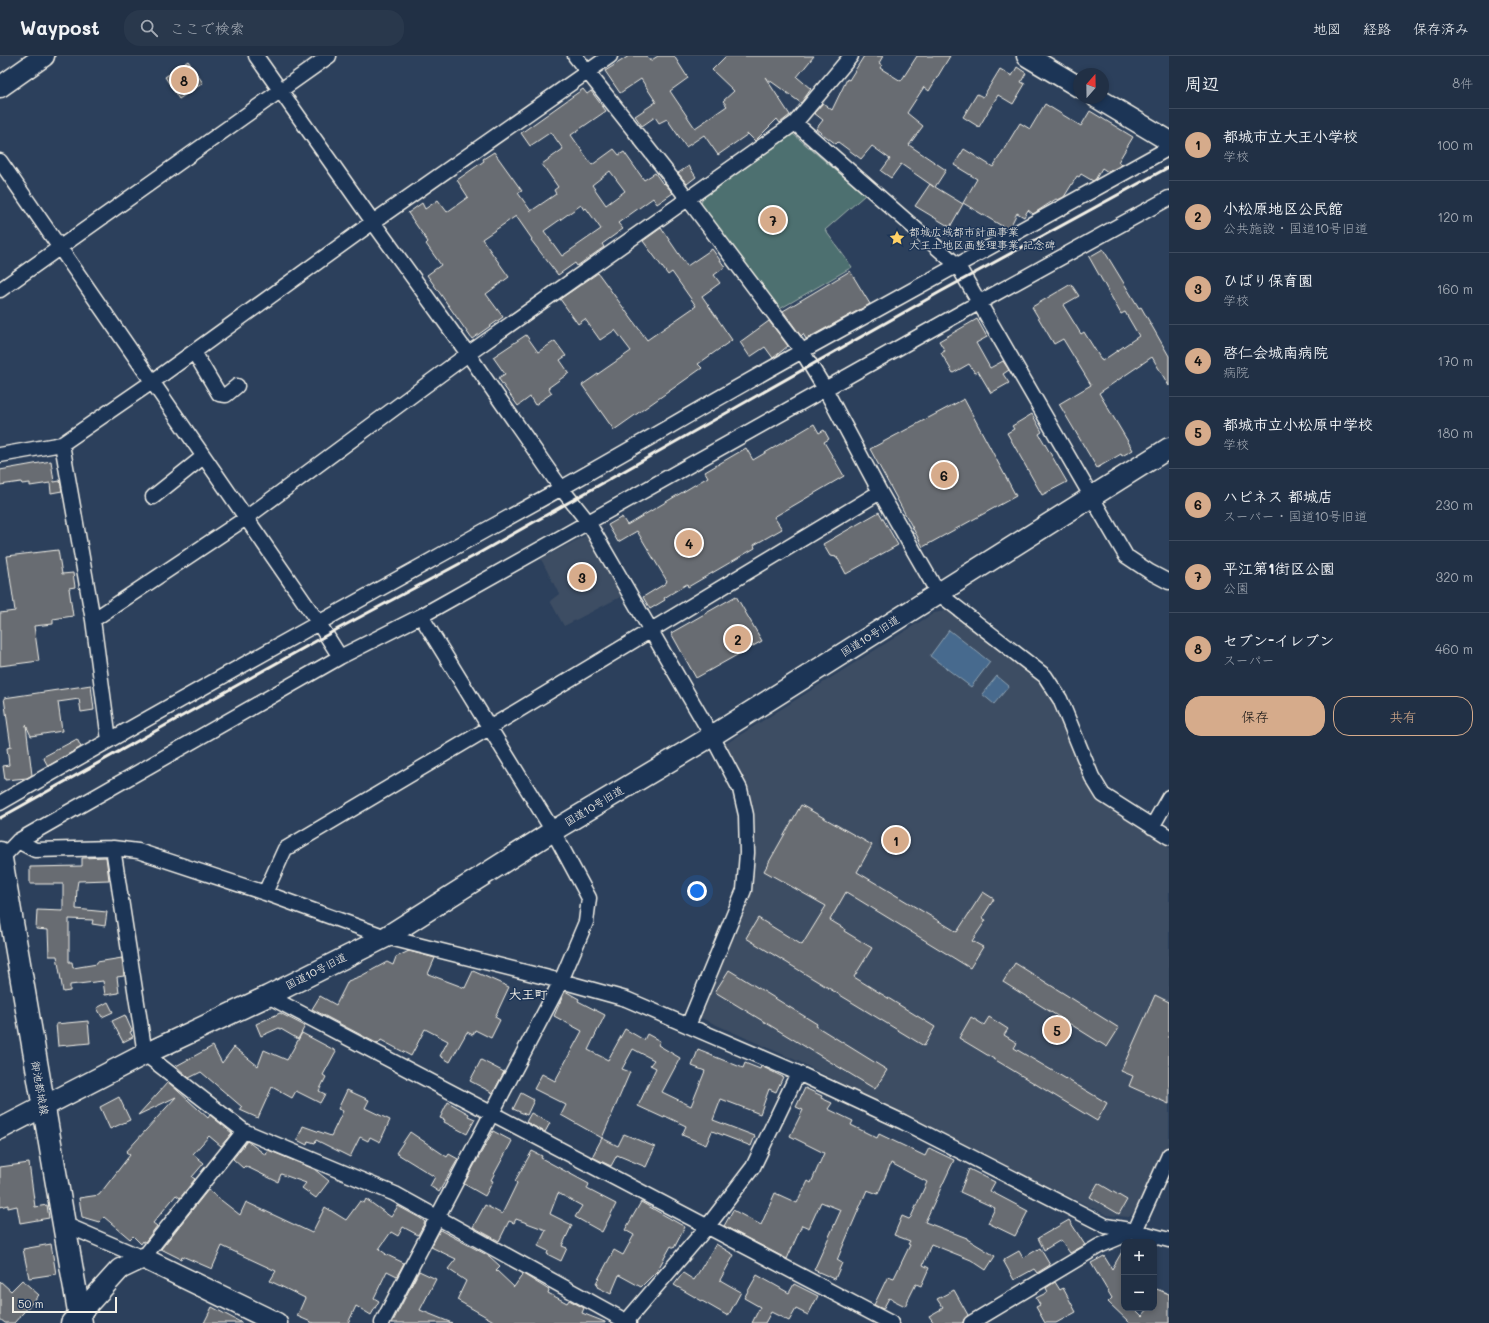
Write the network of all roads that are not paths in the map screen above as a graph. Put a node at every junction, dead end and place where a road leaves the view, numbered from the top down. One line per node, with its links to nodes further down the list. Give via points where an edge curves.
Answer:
1 (44, 56): 10 (street)
2 (256, 56): 11 (street)
3 (329, 56): 11 (street)
4 (575, 56): 8 (street)
5 (610, 56): 8 (street)
6 (851, 56): 13 (street)
7 (1027, 56): 9 (street)
8 (587, 73): 18 (street); 19 (street)
9 (1073, 83)
10 (0, 87)
11 (280, 90): 19 (street); 20 (street)
12 (1107, 104): 14 (street)
13 (795, 123): 18 (street); 21 (street)
14 (1169, 141)
15 (1169, 148): 21 (street)
16 (0, 161): 20 (street)
17 (1169, 198): 23 (street)
18 (688, 199): 25 (street); 26 (street)
19 (373, 222): 24 (street); 26 (street)
20 (59, 248): 22 (street); 27 (street)
21 (958, 266): 23 (street); 25 (street)
22 (0, 290)
23 (980, 302): 29 (street); 36 (street)
24 (194, 352): 27 (street); 28 (street, via 219,394 226,395)
25 (802, 352): 29 (street); 34 (street)
26 (468, 354): 34 (street); 38 (street)
27 (152, 382): 30 (street); 33 (street)
28 (237, 386)
29 (826, 389): 35 (street); 39 (street)
30 (62, 444): 32 (street); 43 (street)
31 (1169, 448): 36 (street, 国道10号旧道)
32 (0, 455)
33 (203, 456): 37 (street); 38 (street)
34 (561, 488): 39 (street); 44 (street)
35 (880, 492): 41 (street); 45 (street)
36 (1092, 496): 40 (street, via 1126,556); 41 (street, 国道10号旧道)
37 (153, 497)
38 (246, 518): 43 (street); 44 (street)
39 (588, 522): 42 (street); 45 (street)
40 (1169, 582)
41 (938, 593): 48 (street, 国道10号旧道); 52 (street, via 1045,676 1060,699 1092,777 1103,795)
42 (421, 616): 46 (street); 47 (street)
43 (93, 620): 49 (street)
44 (318, 622): 46 (street); 49 (street)
45 (652, 630): 47 (street); 48 (street)
46 (340, 657): 55 (street)
47 (489, 728): 53 (street); 59 (street, via 285,849)
48 (712, 736): 53 (street, 国道10号旧道); 63 (street, via 740,789 746,815 747,853 744,890)
49 (110, 740): 51 (street)
50 (1169, 797): 52 (street)
51 (0, 803)
52 (1152, 827): 54 (street)
53 (554, 831): 60 (street, 国道10号旧道); 61 (street, via 589,898 586,922)
54 (1169, 837)
55 (18, 842): 56 (street, via 35,850); 58 (street)
56 (113, 848): 59 (street, via 138,851); 64 (street)
57 (0, 853): 58 (main road, 御池都城線)
58 (0, 860): 66 (main road, 御池都城線)
59 (266, 893): 60 (street)
60 (386, 936): 61 (street); 62 (street, 国道10号旧道)
61 (561, 981): 63 (street, via 626,1000); 67 (street)
62 (268, 996): 64 (street, 国道10号旧道); 67 (street)
63 (688, 1026): 65 (street)
64 (145, 1054): 66 (street, 国道10号旧道); 69 (street)
65 (798, 1073): 73 (street, via 753,1167); 74 (street, via 903,1122 1106,1226)
66 (43, 1108): 68 (street, 国道10号旧道); 72 (main road, 御池都城線)
67 (492, 1114): 71 (street); 73 (street)
68 (0, 1130)
69 (244, 1131): 71 (street, via 395,1194); 76 (street)
70 (1169, 1155): 74 (street)
71 (437, 1218): 78 (street); 80 (street)
72 (64, 1224): 76 (street); 77 (main road, 御池都城線)
73 (707, 1227): 78 (street); 81 (street)
74 (1135, 1231): 75 (street); 82 (street, via 1099,1246)
75 (1169, 1240)
76 (143, 1258): 77 (street, via 120,1269); 79 (street)
77 (77, 1320)
78 (626, 1322)
79 (277, 1323)
80 (382, 1323)
81 (891, 1323)
82 (971, 1323)

